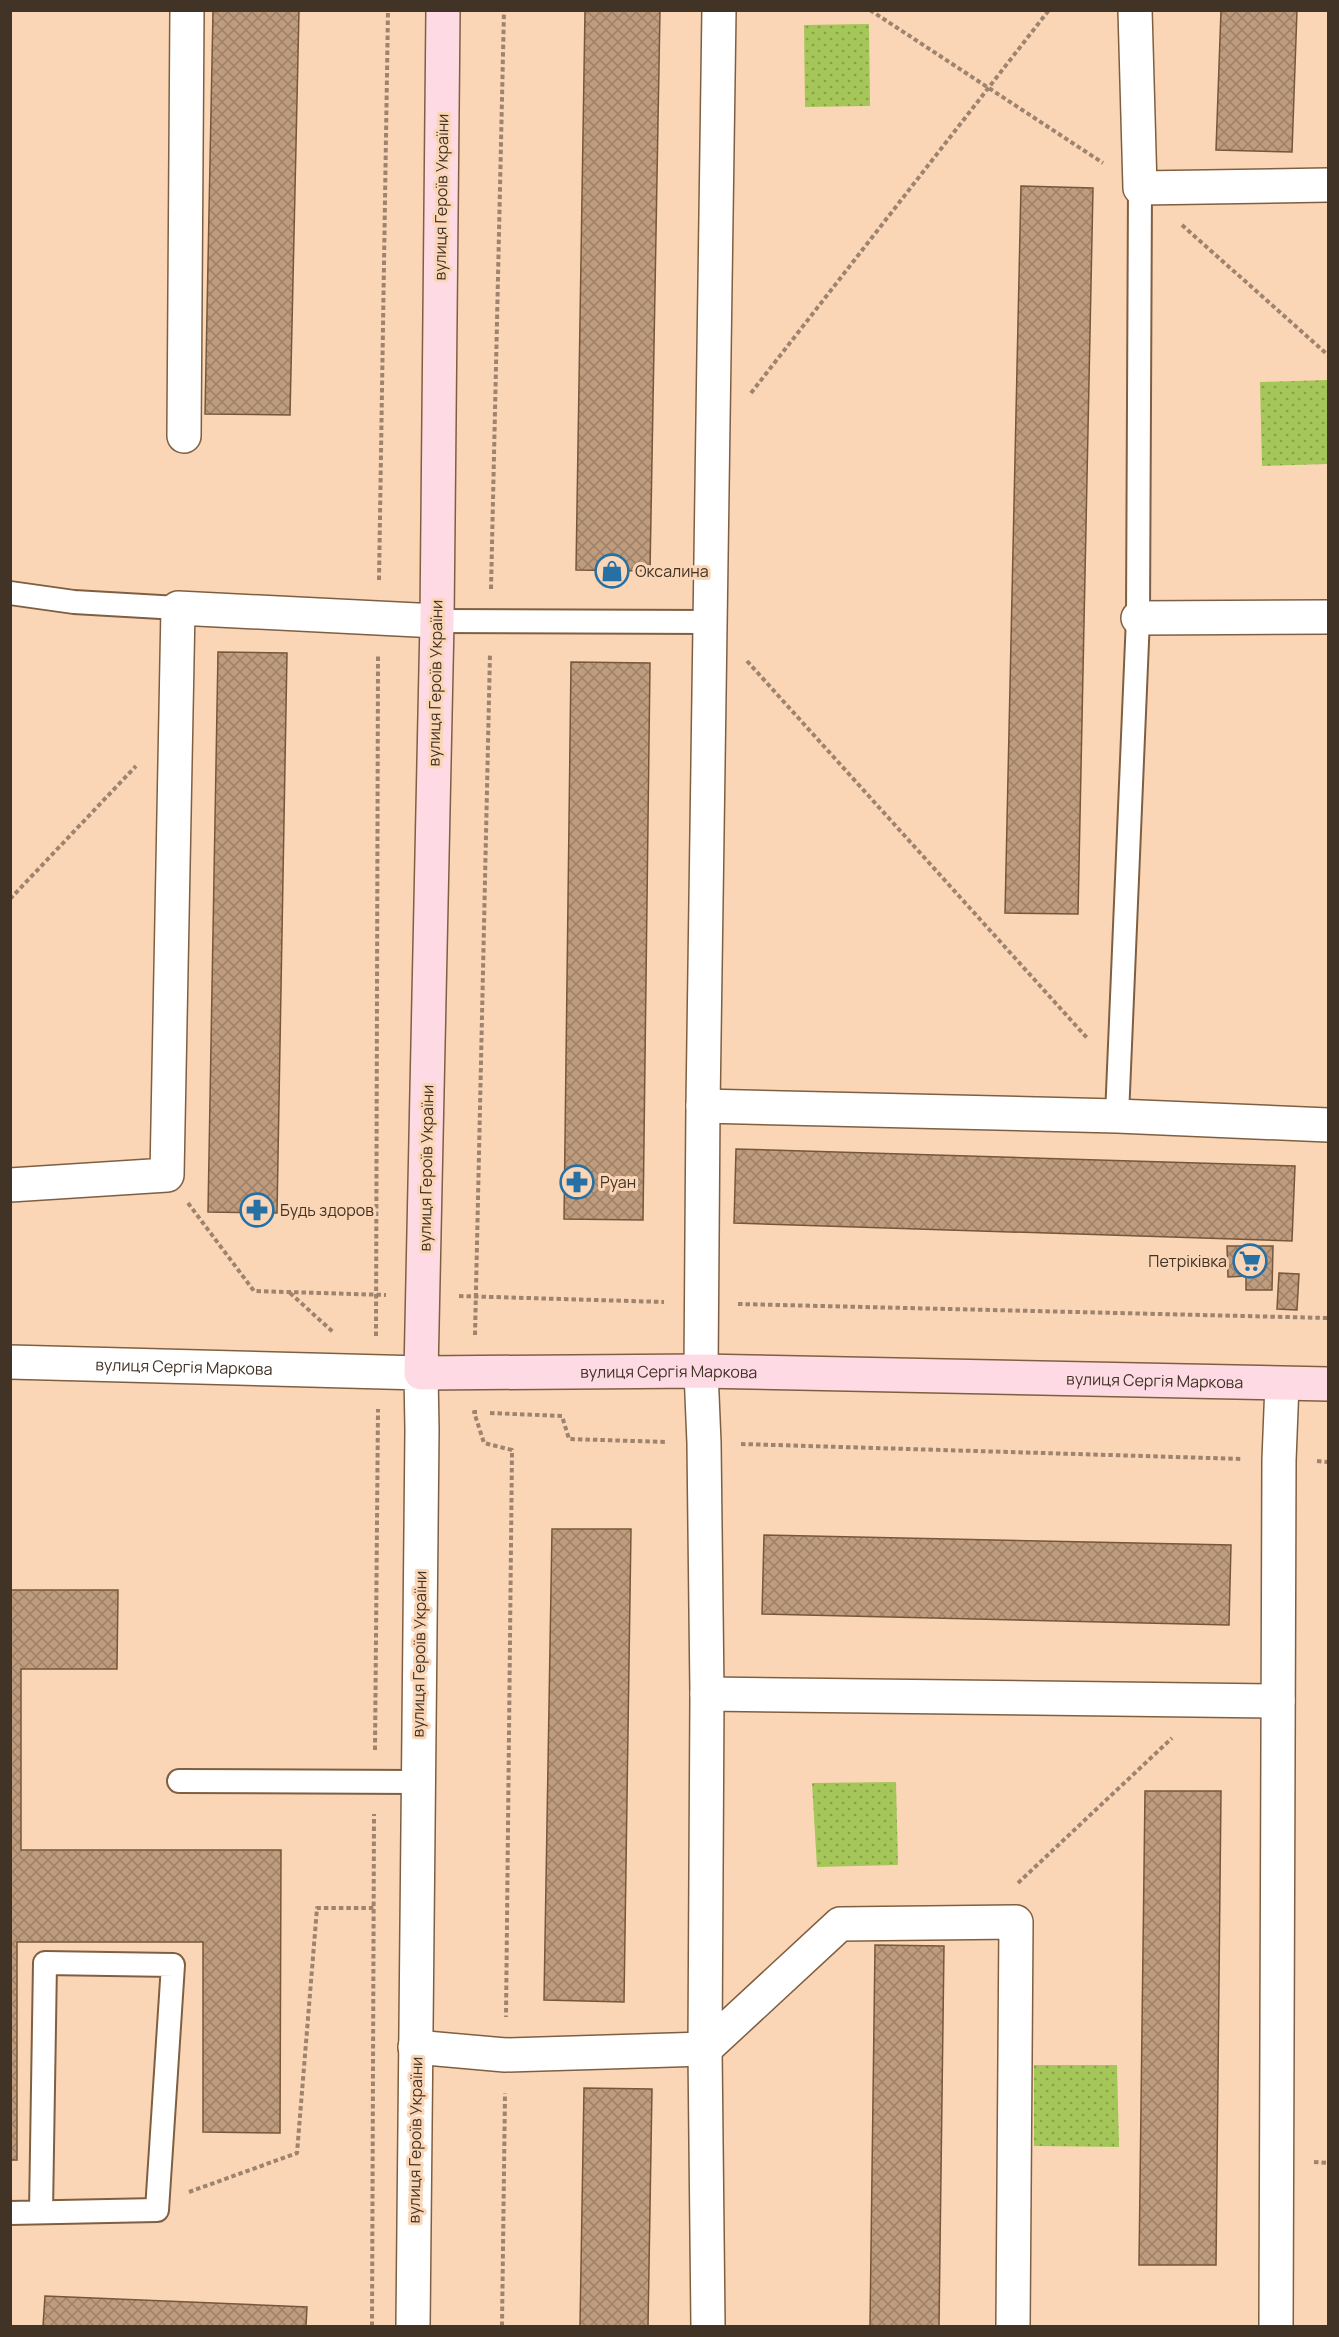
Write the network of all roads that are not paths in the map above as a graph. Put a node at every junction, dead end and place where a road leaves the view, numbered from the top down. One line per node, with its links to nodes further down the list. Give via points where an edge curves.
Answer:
1 (187, 10): 7 (street)
2 (443, 10): 12 (street, вулиця Героїв України)
3 (718, 10): 13 (street)
4 (1134, 10): 6 (street)
5 (1329, 185): 6 (street)
6 (1140, 188): 11 (lane)
7 (184, 436)
8 (10, 593): 9 (lane, via 74,602)
9 (178, 608): 12 (street); 17 (street, via 167,1175)
10 (1329, 617): 11 (street)
11 (1138, 618): 15 (lane)
12 (437, 621): 13 (lane); 20 (street, вулиця Героїв України)
13 (711, 622): 14 (street)
14 (703, 1106): 15 (street); 19 (street)
15 (1117, 1116): 16 (street)
16 (1329, 1125)
17 (10, 1185)
18 (10, 1362): 20 (street, вулиця Сергія Маркова)
19 (701, 1371): 20 (street, вулиця Сергія Маркова); 21 (street, вулиця Сергія Маркова); 23 (street)
20 (421, 1373): 26 (street, вулиця Героїв України)
21 (1282, 1384): 22 (street, вулиця Сергія Маркова); 24 (street)
22 (1329, 1384)
23 (707, 1694): 24 (street); 28 (street)
24 (1278, 1701): 34 (street)
25 (179, 1781): 26 (lane)
26 (418, 1782): 27 (street, вулиця Героїв України)
27 (416, 2047): 28 (street, via 505,2055); 31 (street, вулиця Героїв України)
28 (705, 2049): 32 (street); 33 (street, via 840,1924 1016,1922)
29 (41, 2212): 29 (lane, via 157,2210 173,1965 45,1964); 30 (lane)
30 (10, 2213)
31 (413, 2326)
32 (708, 2326)
33 (1013, 2326)
34 (1276, 2326)

